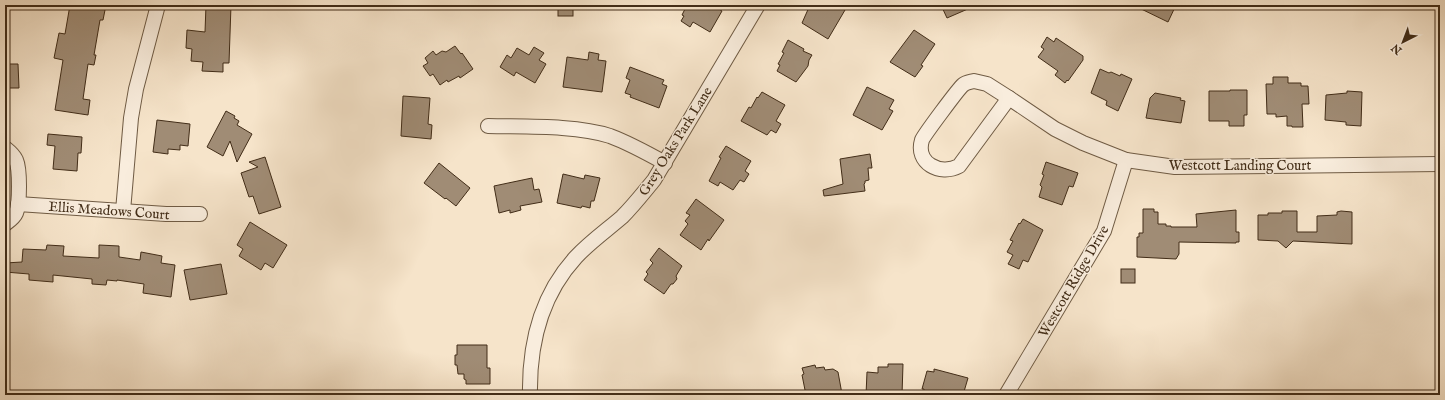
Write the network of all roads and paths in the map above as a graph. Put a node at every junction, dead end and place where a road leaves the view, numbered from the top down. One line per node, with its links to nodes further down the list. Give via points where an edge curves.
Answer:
1 (158, 5): 10 (street, via 131,118)
2 (758, 5): 7 (street, Grey Oaks Park Lane)
3 (1009, 98): 3 (street, Westcott Landing Court, via 981,82 974,81 962,85 923,138 922,152 928,163 940,170 959,166); 6 (street, Westcott Landing Court, via 1055,129)
4 (488, 126): 7 (street, via 557,128 609,136 636,147)
5 (5, 148): 9 (street, via 12,153 18,169)
6 (1126, 160): 8 (street, Westcott Landing Court, via 1175,167); 14 (street, Westcott Ridge Drive, via 1104,231)
7 (664, 163): 13 (street, Grey Oaks Park Lane, via 638,199 577,256 559,277 544,306 534,336)
8 (1440, 164)
9 (18, 204): 10 (street, Ellis Meadows Court); 12 (street, via 16,214)
10 (123, 211): 11 (street, Ellis Meadows Court)
11 (200, 214)
12 (5, 224)
13 (530, 395)
14 (1006, 395)

